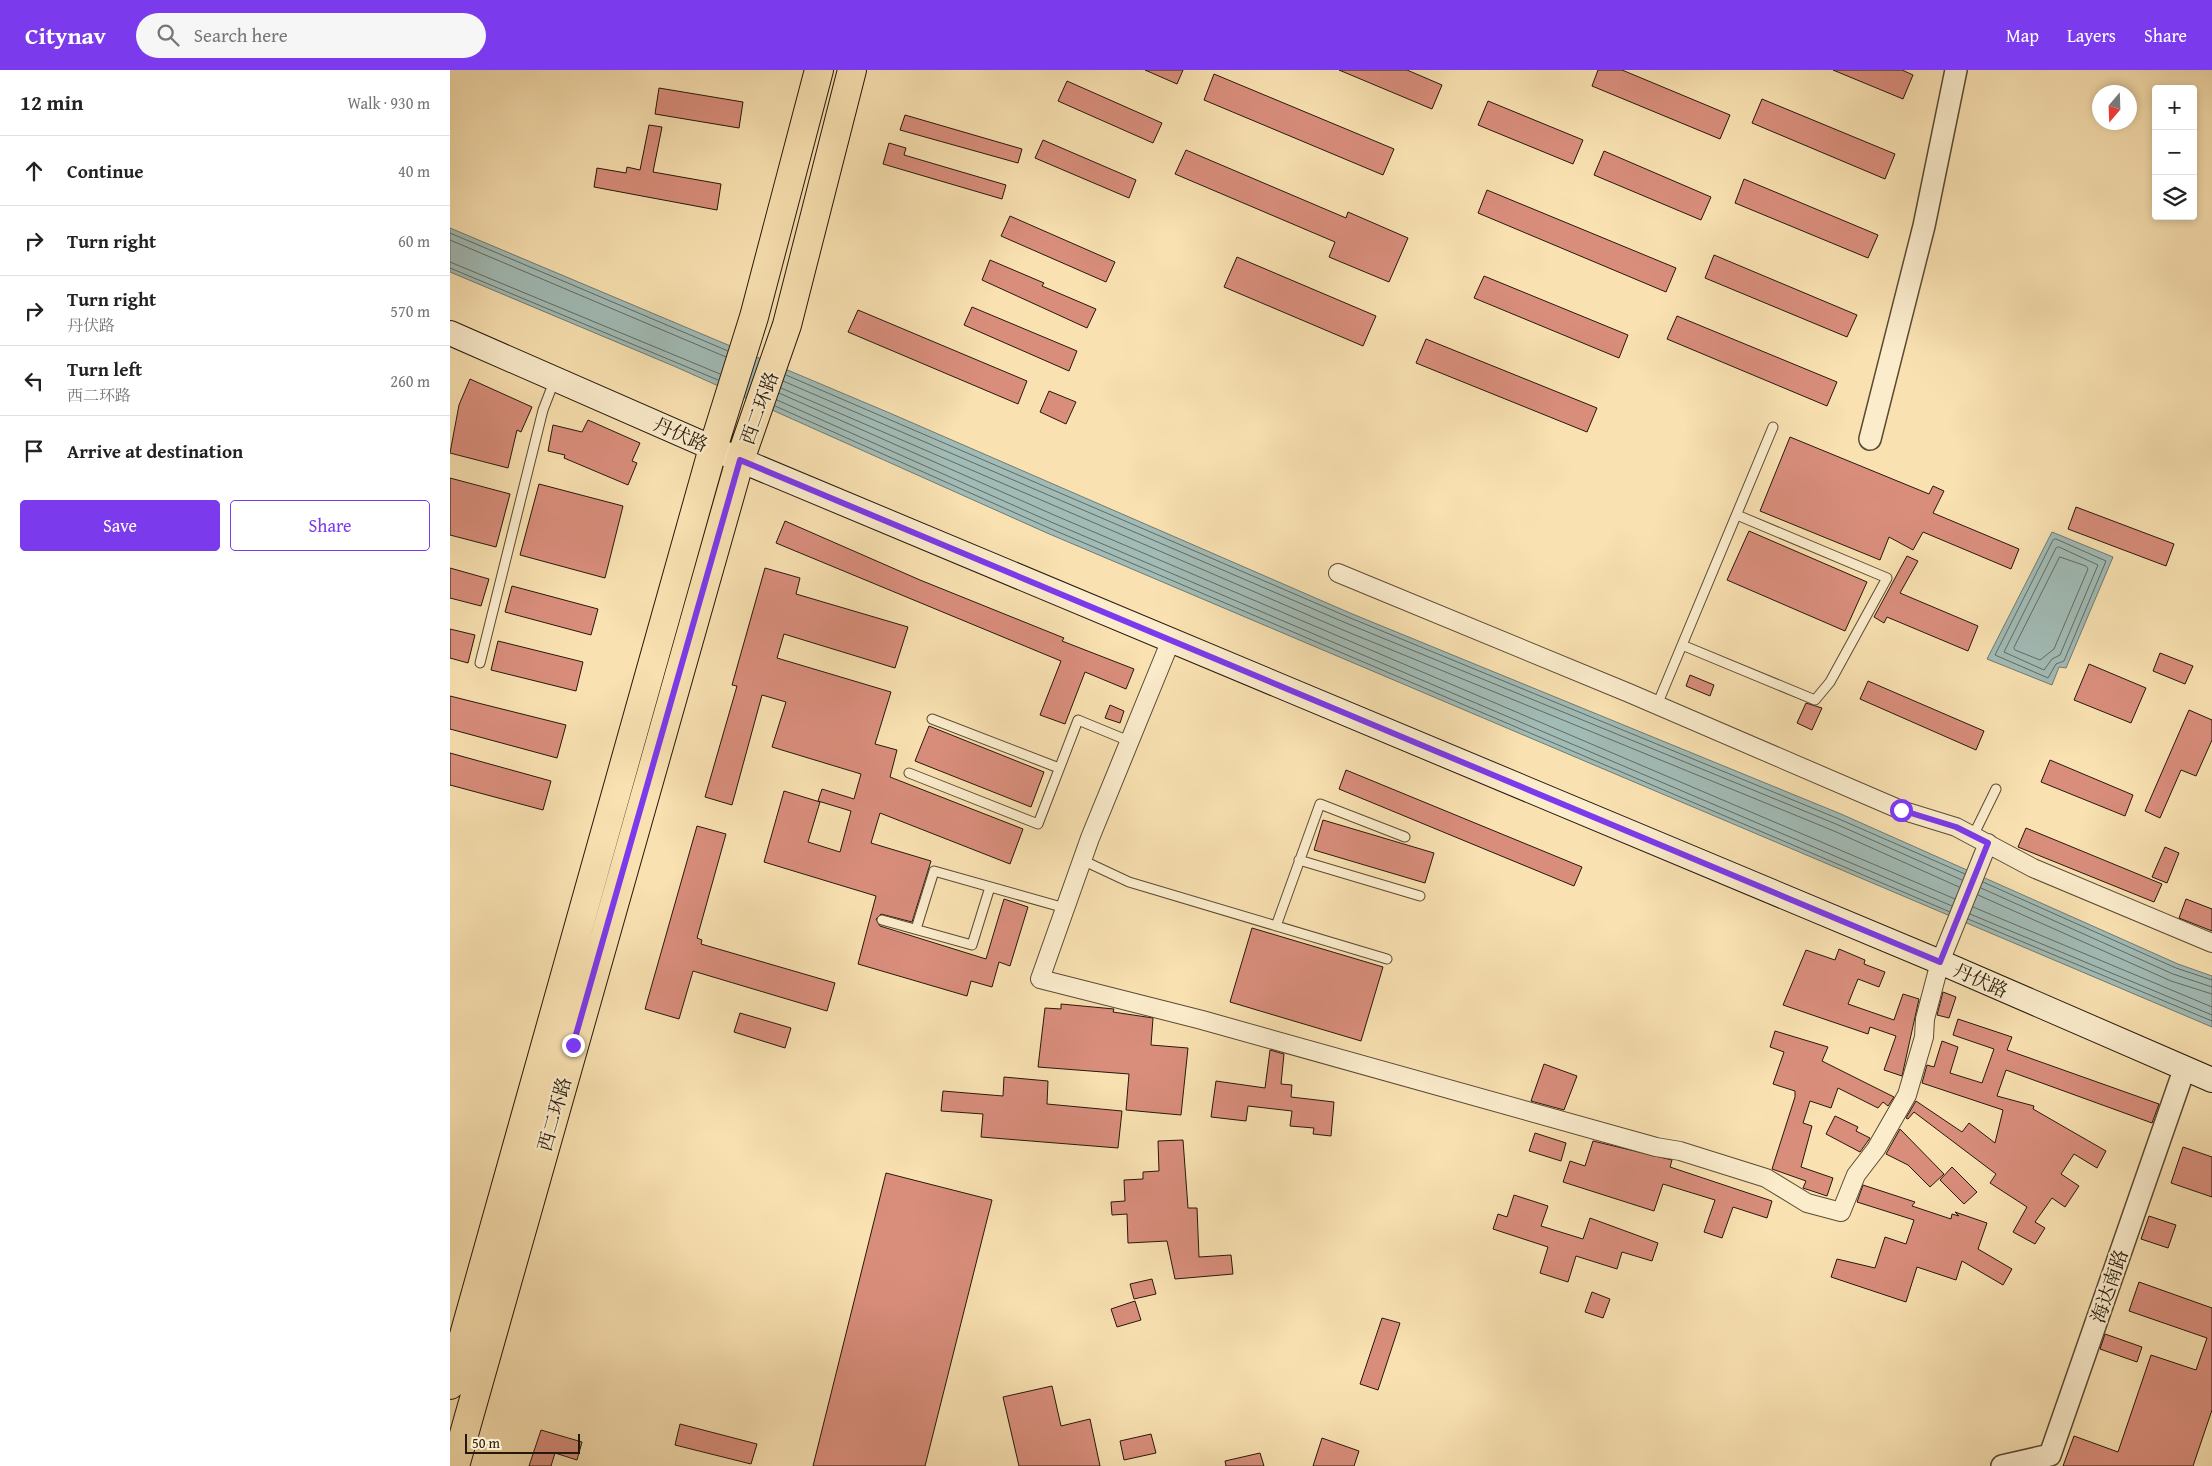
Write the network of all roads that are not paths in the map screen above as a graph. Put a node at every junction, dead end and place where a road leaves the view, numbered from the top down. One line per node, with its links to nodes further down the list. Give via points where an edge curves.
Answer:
1 (819, 70): 8 (main road, 西二环路, via 754,317)
2 (852, 70): 9 (main road, 西二环路, via 787,325)
3 (1956, 70): 7 (street, via 1924,226)
4 (450, 333): 5 (main road, 丹伏路)
5 (555, 379): 8 (main road, 丹伏路); 14 (lane, via 543,410)
6 (1774, 427): 10 (lane)
7 (1870, 439)
8 (713, 448): 9 (main road, 丹伏路); 36 (main road, 西二环路)
9 (740, 460): 12 (main road, 丹伏路); 37 (main road, 西二环路)
10 (1737, 515): 13 (lane); 13 (lane, via 1887,578 1830,682 1815,700)
11 (1338, 573): 15 (street)
12 (1171, 640): 17 (street); 33 (main road, 丹伏路)
13 (1682, 645): 15 (lane)
14 (480, 663)
15 (1657, 705): 22 (street, via 1901,810 1956,827)
16 (932, 719): 18 (lane)
17 (1130, 741): 18 (lane, via 1078,720); 23 (street)
18 (1060, 768): 19 (lane, via 1038,824)
19 (910, 773)
20 (1996, 789): 22 (lane)
21 (1405, 837): 24 (lane, via 1320,804)
22 (1981, 845): 31 (street); 33 (street)
23 (1082, 860): 27 (street); 29 (lane, via 1129,882)
24 (1300, 860): 26 (lane); 29 (lane)
25 (990, 887): 27 (lane); 30 (lane, via 934,871); 30 (lane, via 972,945)
26 (1420, 896)
27 (1065, 908): 33 (street, via 1040,979 1221,1025 1680,1151 1766,1178 1807,1203 1842,1212 1856,1175 1876,1149 1906,1095 1924,1037 1925,1018)
28 (882, 920): 30 (lane)
29 (1276, 926): 32 (lane)
30 (916, 929)
31 (2212, 943)
32 (1387, 959)
33 (1940, 962): 34 (main road, 丹伏路)
34 (2184, 1070): 35 (main road, 丹伏路); 38 (street, 海达南路, via 2050,1456)
35 (2212, 1080)
36 (450, 1385)
37 (455, 1466)
38 (2002, 1466)

